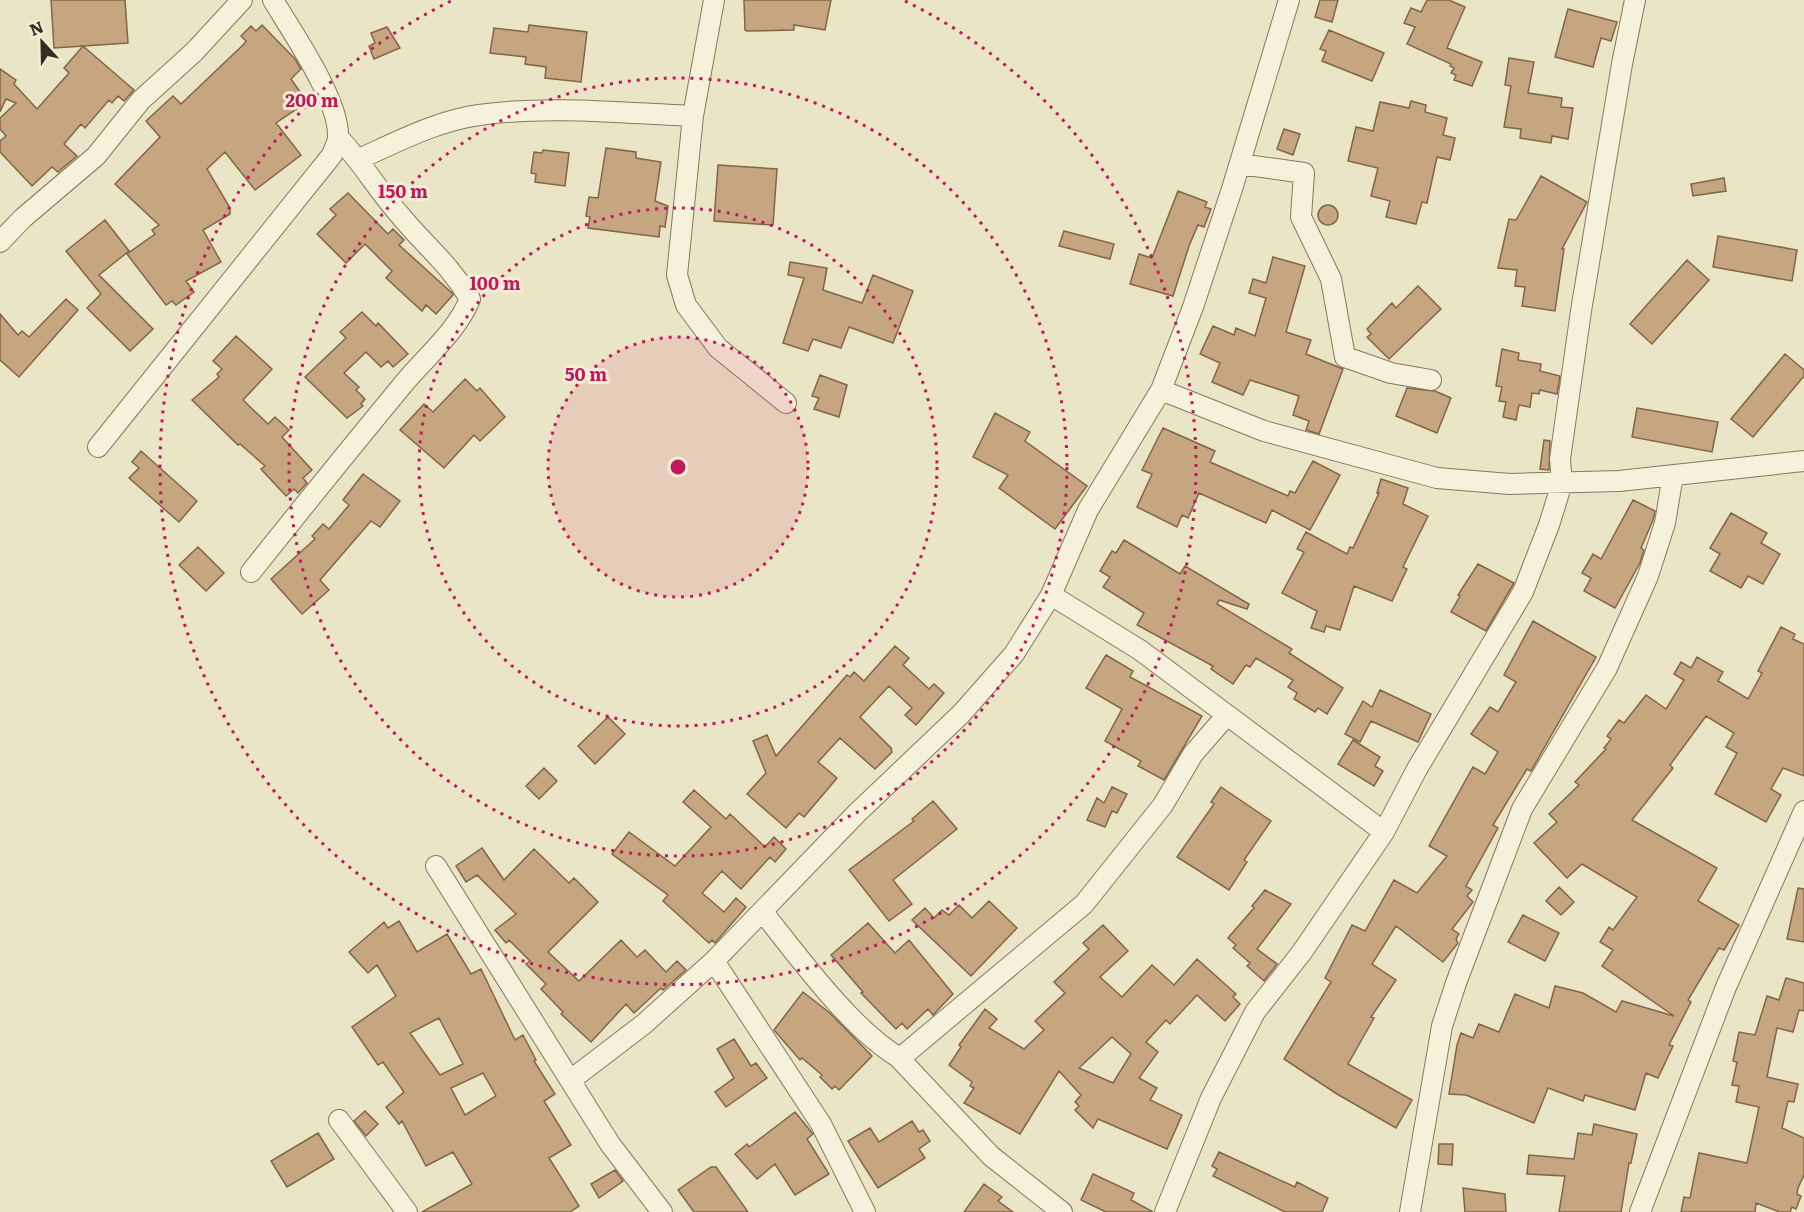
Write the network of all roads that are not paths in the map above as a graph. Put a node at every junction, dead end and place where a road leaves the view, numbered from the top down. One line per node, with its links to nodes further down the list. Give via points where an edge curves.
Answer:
1 (242, 0): 10 (street, via 194,52 141,100 96,156)
2 (273, 0): 7 (street, via 313,68 332,110)
3 (714, 0): 6 (street)
4 (1289, 0): 9 (street)
5 (1635, 0): 17 (street, via 1575,355 1560,459)
6 (693, 116): 8 (street, via 549,111 478,115 446,123); 13 (street, via 677,275 686,305 718,348)
7 (338, 137): 8 (street); 14 (street, via 333,154)
8 (358, 159): 18 (street, via 399,214 456,276 470,299 464,316 334,467)
9 (1240, 164): 11 (street, via 1304,173 1301,217 1331,279 1345,357 1391,373); 12 (street)
10 (0, 242)
11 (1431, 380)
12 (1161, 390): 17 (street, via 1264,431 1437,478 1510,484); 19 (street, via 1088,510)
13 (786, 403)
14 (98, 447)
15 (1804, 461): 16 (street)
16 (1673, 475): 17 (street); 34 (street, via 1665,523 1648,576 1607,668 1522,809 1456,983 1443,1026)
17 (1562, 483): 22 (street, via 1523,592 1417,769)
18 (251, 572)
19 (1051, 595): 20 (street, via 1140,650); 24 (street, via 1014,654 961,714)
20 (1227, 715): 22 (street); 26 (street, via 1193,754 1163,805 1084,904)
21 (1804, 811): 35 (street, via 1726,987)
22 (1384, 832): 33 (street, via 1302,952 1255,1012 1206,1108)
23 (436, 866): 27 (street)
24 (762, 911): 25 (street); 26 (street, via 861,1027)
25 (714, 961): 27 (street, via 644,1024); 31 (street, via 821,1124)
26 (897, 1057): 32 (street, via 991,1156)
27 (572, 1079): 30 (street, via 610,1144)
28 (339, 1120): 29 (street)
29 (406, 1212)
30 (662, 1212)
31 (865, 1212)
32 (1062, 1212)
33 (1165, 1212)
34 (1410, 1212)
35 (1640, 1212)

